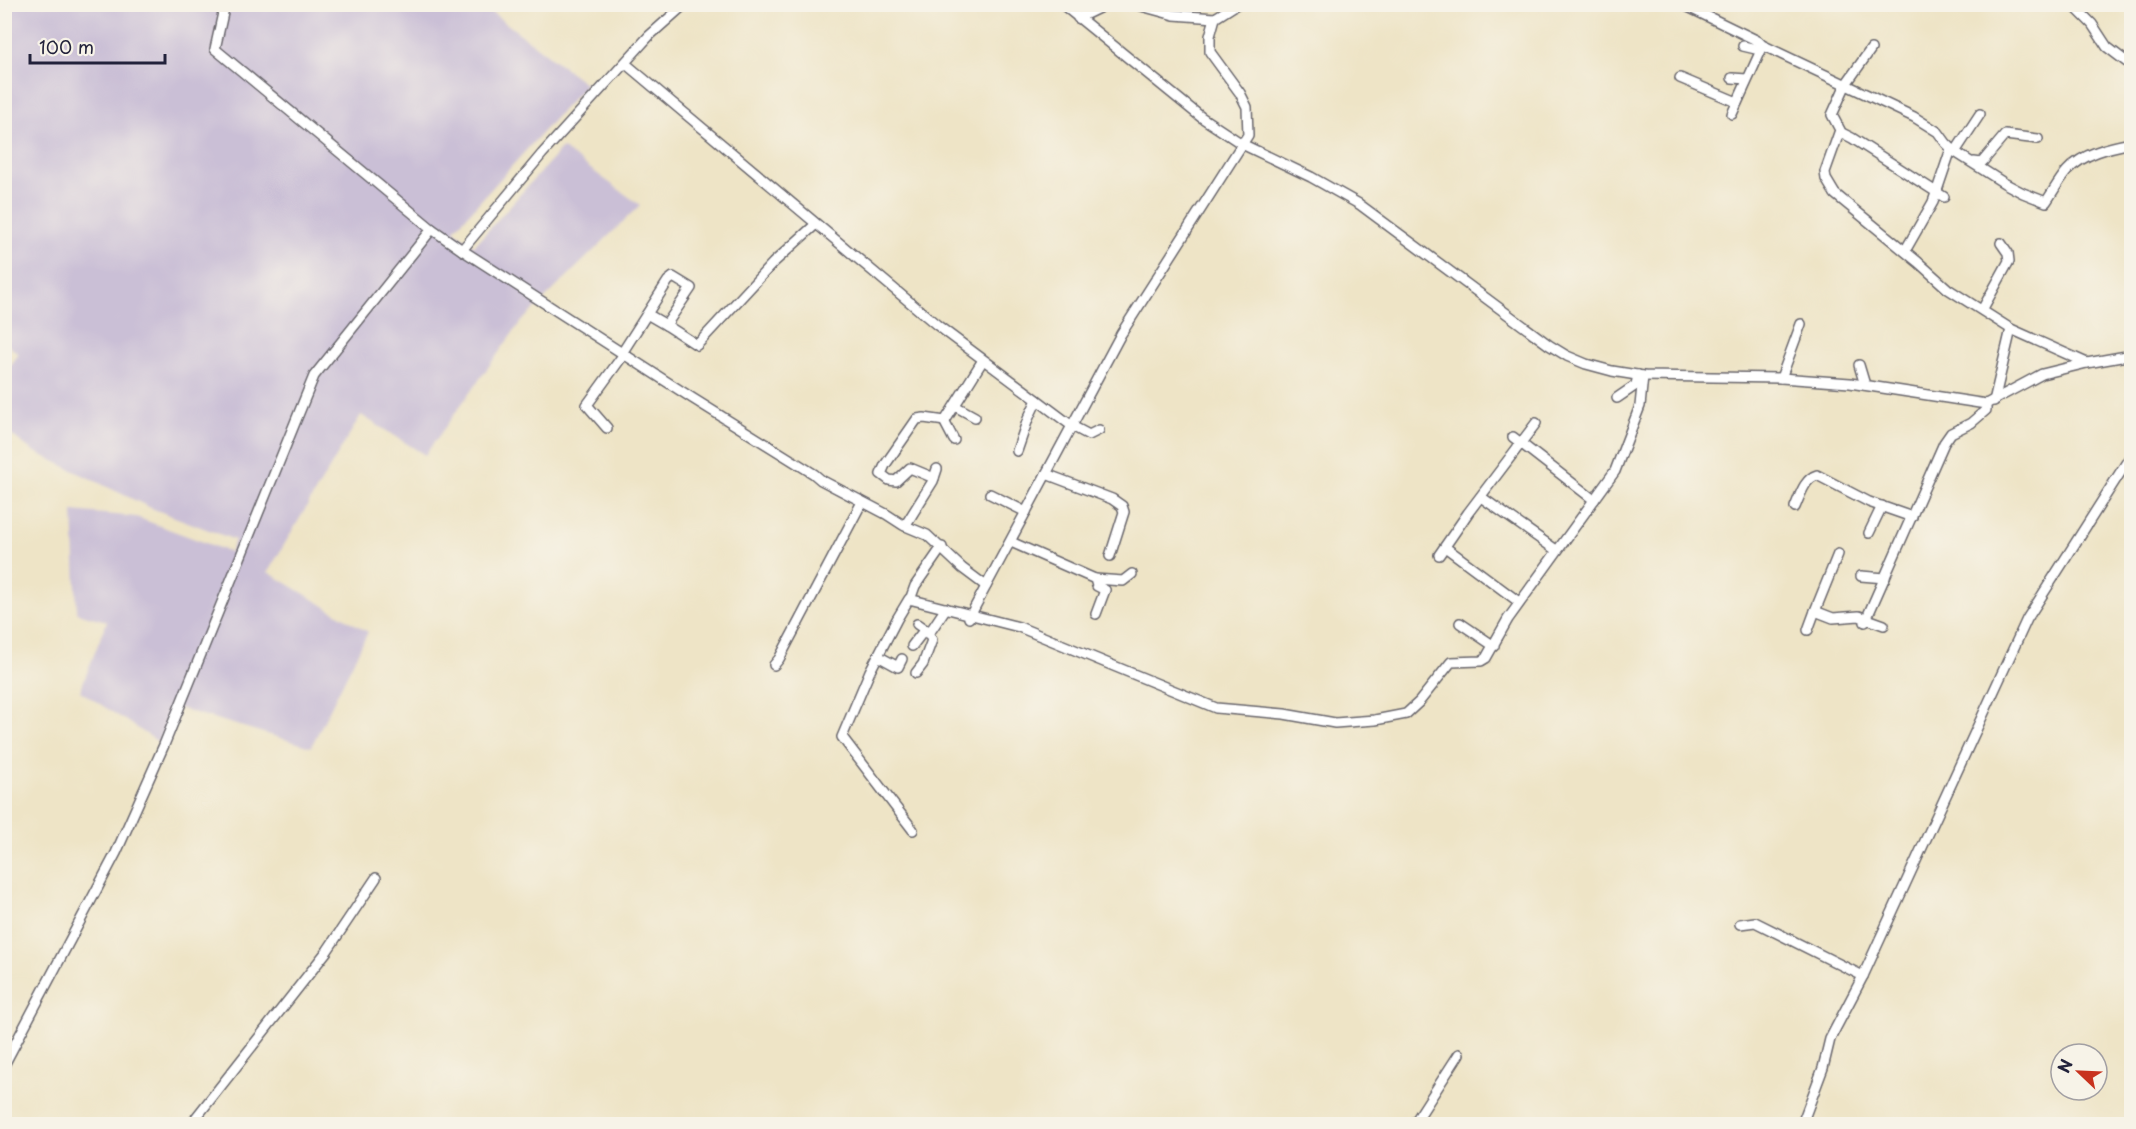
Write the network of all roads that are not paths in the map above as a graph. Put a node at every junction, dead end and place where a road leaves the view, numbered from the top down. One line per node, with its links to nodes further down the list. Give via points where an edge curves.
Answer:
1 (225, 4): 31 (street, via 215,49)
2 (685, 4): 14 (street, via 649,36)
3 (1062, 4): 9 (street)
4 (1107, 4): 9 (street)
5 (1134, 4): 10 (street, via 1174,15)
6 (1237, 4): 10 (street)
7 (1682, 4): 12 (street, via 1758,40)
8 (2072, 4): 15 (street, via 2107,47)
9 (1078, 18): 26 (street, via 1159,85)
10 (1215, 18): 26 (street, via 1210,52 1247,107 1248,135)
11 (1743, 46): 12 (street)
12 (1762, 48): 18 (street); 19 (street)
13 (1871, 49): 19 (street)
14 (626, 64): 30 (street); 33 (street, via 542,154)
15 (2132, 66)
16 (1680, 78): 20 (street)
17 (1732, 78): 18 (street)
18 (1747, 79): 20 (street)
19 (1846, 84): 23 (street, via 1832,115); 27 (street, via 1922,122 1938,132)
20 (1737, 102): 21 (street)
21 (1732, 114)
22 (1980, 114): 27 (street)
23 (1840, 132): 29 (street); 34 (street, via 1826,179 1835,194)
24 (2038, 139): 28 (street, via 2006,135 1981,163)
25 (2132, 143): 28 (street, via 2091,154 2068,170 2046,202 2004,183)
26 (1242, 144): 45 (street, via 1359,204 1567,356 1603,369); 55 (street, via 1121,334)
27 (1953, 150): 28 (street); 29 (street)
28 (1972, 162)
29 (1941, 195): 34 (street)
30 (816, 224): 38 (street, via 773,263 697,345); 42 (street)
31 (432, 229): 33 (street); 108 (street, via 314,376 116,853)
32 (2001, 243): 35 (street, via 2009,261)
33 (462, 250): 40 (street)
34 (1905, 251): 35 (street, via 1948,289)
35 (1982, 310): 39 (street)
36 (647, 314): 38 (street); 38 (street, via 668,281 677,278 692,288); 40 (street)
37 (1801, 324): 46 (street)
38 (666, 325)
39 (2011, 329): 43 (street); 50 (street)
40 (623, 354): 56 (street, via 587,405); 66 (street, via 820,480)
41 (2132, 355): 43 (street)
42 (983, 360): 49 (street); 51 (street)
43 (2087, 363): 50 (street, via 2042,374)
44 (1859, 365): 47 (street)
45 (1640, 376): 46 (street); 48 (street, via 1636,385); 65 (street, via 1640,406 1615,471)
46 (1780, 378): 47 (street)
47 (1865, 385): 50 (street)
48 (1617, 398)
49 (1037, 400): 55 (street); 60 (street)
50 (1990, 403): 70 (street, via 1944,443)
51 (955, 406): 52 (street); 53 (street)
52 (975, 417)
53 (944, 421): 58 (street); 71 (street, via 917,419 881,474 896,481 910,468 936,473)
54 (1536, 423): 59 (street)
55 (1072, 426): 57 (street, via 1089,435); 62 (street)
56 (607, 428)
57 (1099, 430)
58 (954, 440)
59 (1516, 441): 64 (street); 65 (street)
60 (1017, 452)
61 (2132, 454): 106 (street, via 2027,619)
62 (1046, 474): 69 (street); 77 (street, via 1122,506 1124,512)
63 (990, 494): 69 (street)
64 (1481, 496): 75 (street); 86 (street, via 1442,551)
65 (1594, 501): 75 (street)
66 (862, 502): 71 (street); 101 (street)
67 (1882, 506): 68 (street, via 1817,474 1803,488); 70 (street); 72 (street)
68 (1796, 507)
69 (1026, 512): 73 (street)
70 (1912, 517): 82 (street)
71 (905, 526): 74 (street, via 923,532)
72 (1869, 533)
73 (1011, 542): 81 (street); 84 (street)
74 (942, 547): 83 (street); 84 (street)
75 (1556, 550): 86 (street)
76 (1838, 554): 88 (street)
77 (1110, 556)
78 (1132, 574): 81 (street, via 1124,581)
79 (1861, 576): 82 (street)
80 (906, 578): 83 (street)
81 (1095, 579): 89 (street, via 1097,586 1105,590)
82 (1885, 579): 91 (street)
83 (916, 585): 85 (street)
84 (986, 586): 90 (street)
85 (910, 600): 87 (street); 99 (street)
86 (1520, 602): 98 (street)
87 (946, 608): 90 (street); 96 (street)
88 (1815, 611): 91 (street, via 1833,618 1859,616); 95 (street)
89 (1096, 614)
90 (969, 617): 98 (street, via 1035,633 1216,708 1335,723 1406,714 1448,664 1481,661)
91 (1866, 620): 94 (street)
92 (1460, 623): 98 (street)
93 (916, 624): 96 (street)
94 (1884, 625)
95 (1808, 630)
96 (927, 632): 97 (street); 102 (street, via 932,644)
97 (912, 646)
98 (1494, 646)
99 (878, 656): 100 (street, via 898,667); 103 (street, via 842,737)
100 (902, 659)
101 (774, 665)
102 (916, 673)
103 (913, 830)
104 (376, 878): 109 (street, via 327,951)
105 (1740, 924): 106 (street, via 1755,922)
106 (1863, 976): 111 (street, via 1830,1039)
107 (1459, 1054): 110 (street)
108 (4, 1065)
109 (190, 1125)
110 (1414, 1125)
111 (1802, 1125)

